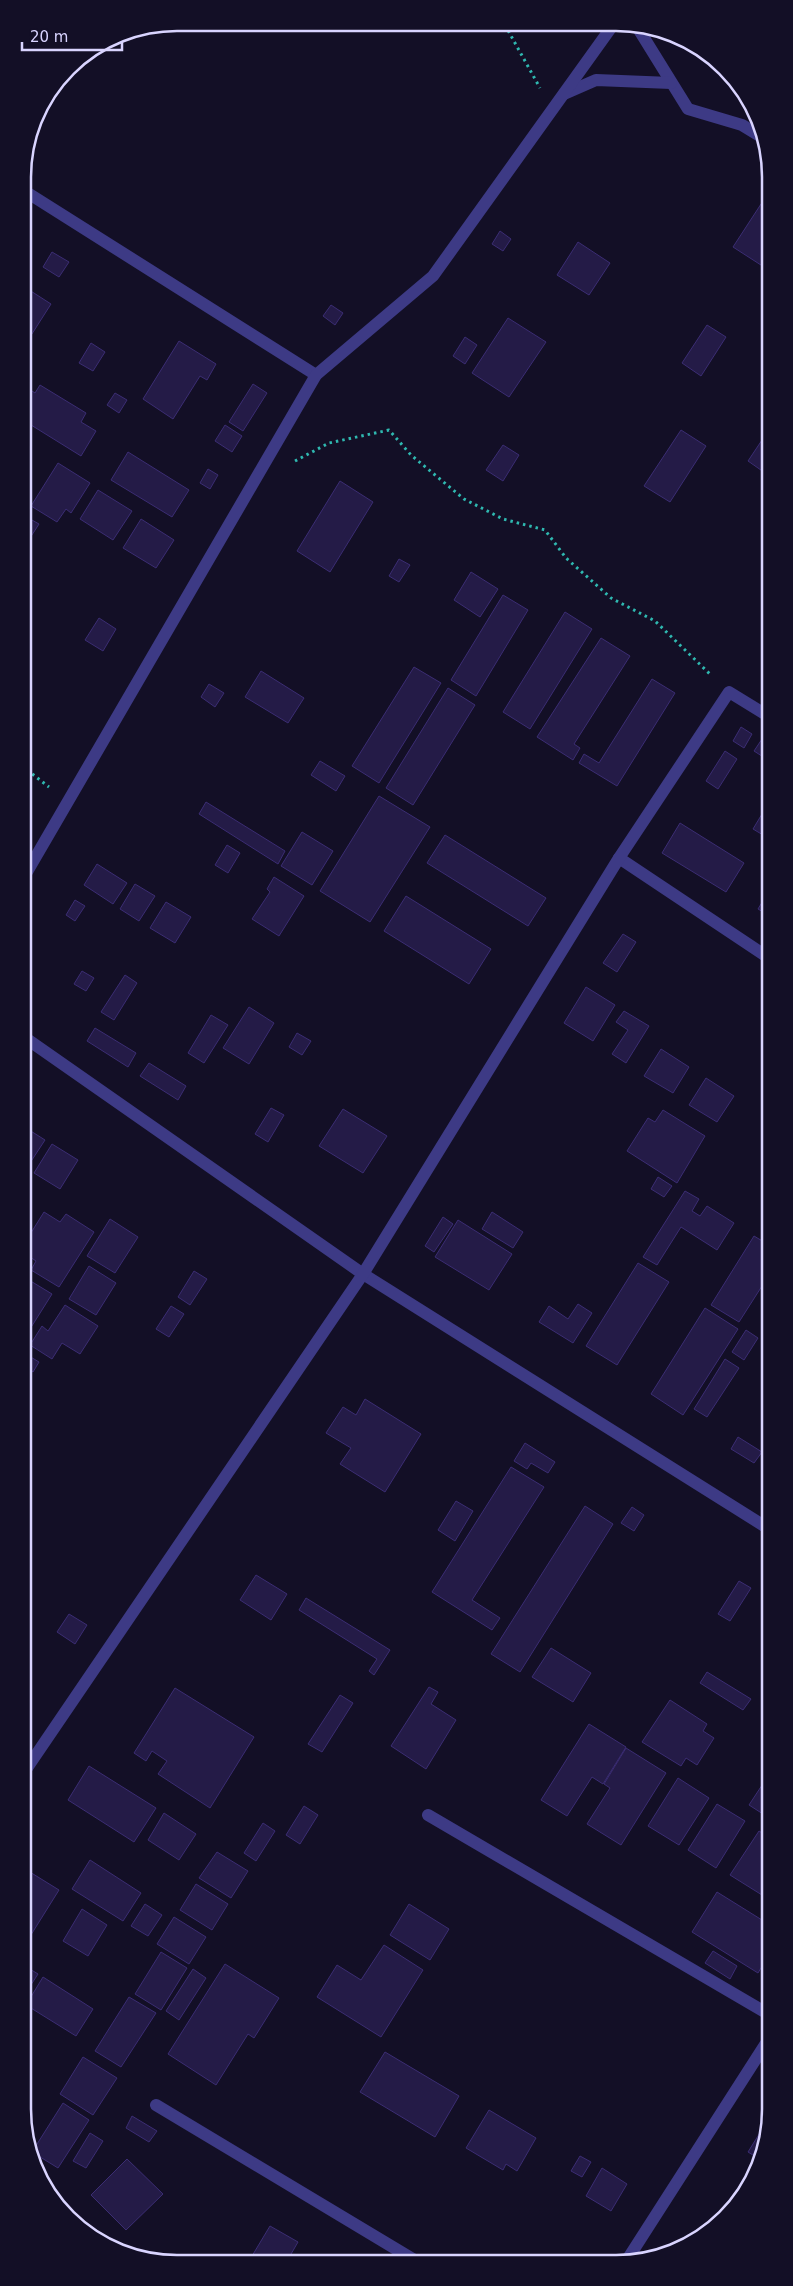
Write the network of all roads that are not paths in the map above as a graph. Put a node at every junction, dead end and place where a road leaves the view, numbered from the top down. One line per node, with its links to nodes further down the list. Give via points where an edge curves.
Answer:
1 (609, 31): 4 (street)
2 (640, 33): 3 (street)
3 (671, 83): 4 (street, via 596,80); 5 (street, via 688,109 742,125)
4 (563, 95): 7 (street, via 433,276)
5 (755, 133)
6 (32, 196): 7 (street)
7 (316, 376): 10 (street)
8 (762, 712): 9 (street, via 728,692)
9 (619, 858): 11 (street); 13 (street)
10 (32, 864)
11 (762, 953)
12 (32, 1042): 13 (street)
13 (363, 1274): 14 (street); 15 (street)
14 (761, 1524)
15 (31, 1762)
16 (428, 1815): 17 (street)
17 (761, 2010)
18 (761, 2051): 20 (street)
19 (156, 2105): 21 (street)
20 (631, 2254)
21 (408, 2255)

